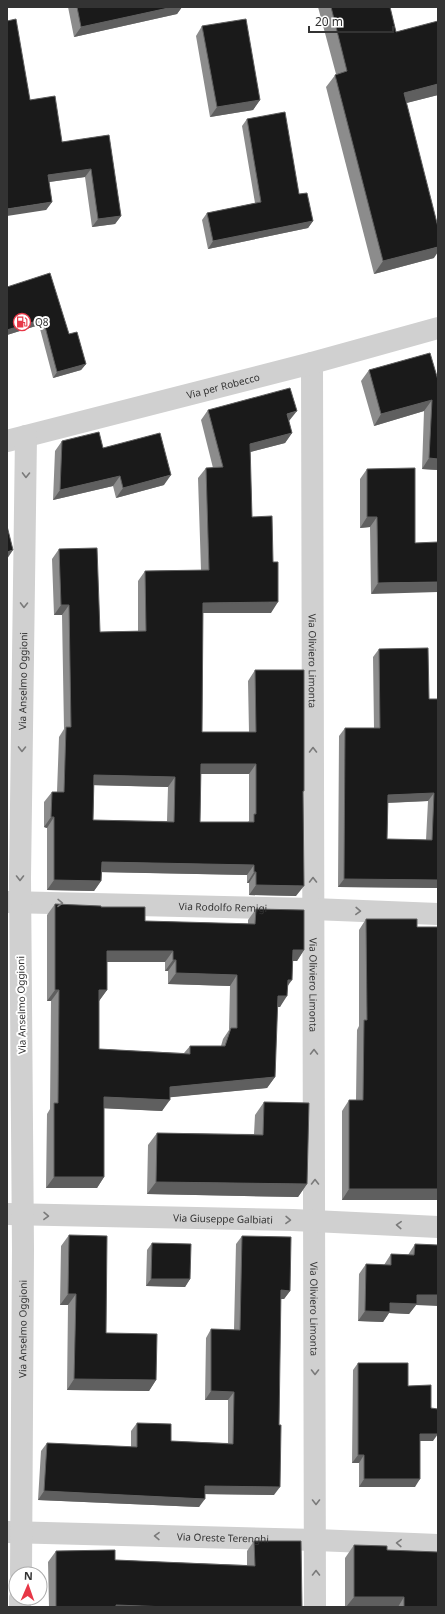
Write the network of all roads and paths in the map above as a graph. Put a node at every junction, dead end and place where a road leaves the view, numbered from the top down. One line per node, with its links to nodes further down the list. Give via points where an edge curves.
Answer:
1 (438, 328): 2 (street, Via per Robecco)
2 (312, 363): 3 (street, Via per Robecco); 5 (street, Via Oliviero Limonta, one-way to 2)
3 (16, 438): 4 (street, Via Anselmo Oggioni, one-way to 4)
4 (14, 903): 5 (street, Via Rodolfo Remigi, one-way to 5); 7 (street, Via Anselmo Oggioni)
5 (313, 909): 6 (street, Via Rodolfo Remigi, one-way to 6); 8 (street, Via Oliviero Limonta, one-way to 5)
6 (438, 914)
7 (15, 1215): 8 (street, Via Giuseppe Galbiati, one-way to 8); 10 (street, Via Anselmo Oggioni)
8 (315, 1221): 9 (street, Via Giuseppe Galbiati, one-way to 8); 11 (street, Via Oliviero Limonta, one-way to 11)
9 (438, 1227)
10 (14, 1532): 11 (street, Via Oreste Terenghi, one-way to 10); 13 (street, Via Anselmo Oggioni)
11 (316, 1540): 12 (street, Via Oreste Terenghi, one-way to 11); 14 (street, Via Oliviero Limonta, one-way to 11)
12 (438, 1544)
13 (19, 1566)
14 (316, 1607)

